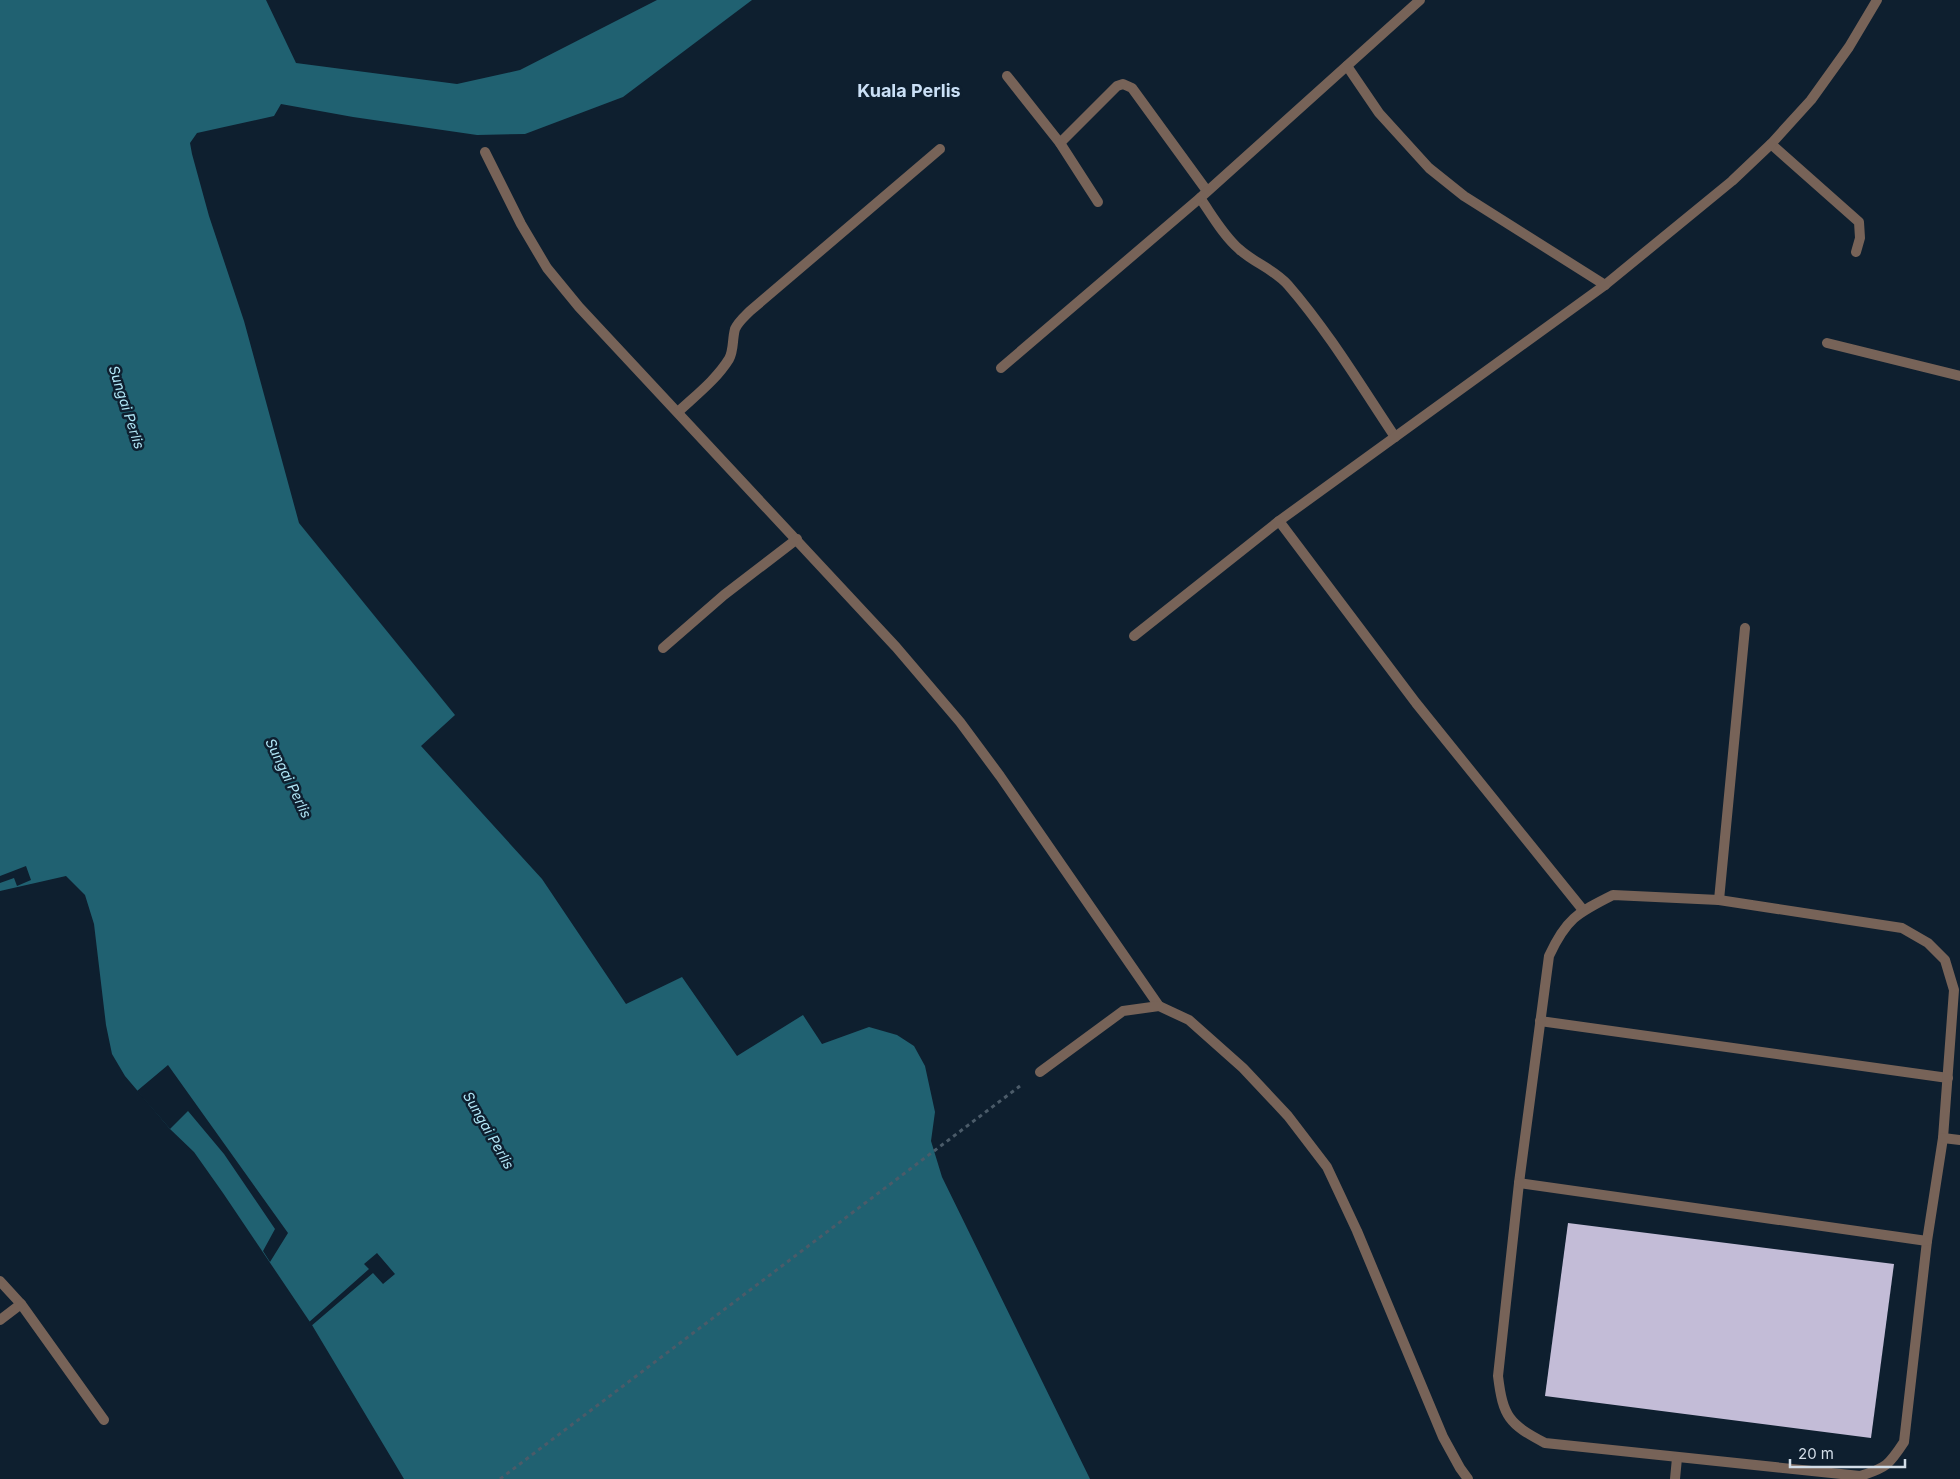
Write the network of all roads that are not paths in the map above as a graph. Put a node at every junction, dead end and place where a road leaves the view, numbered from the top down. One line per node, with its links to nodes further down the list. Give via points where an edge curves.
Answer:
1 (1420, 0): 3 (street)
2 (1877, 0): 6 (street, via 1849,47 1811,100)
3 (1347, 66): 9 (street); 12 (street, via 1380,113 1429,168 1464,196)
4 (1007, 76): 5 (street)
5 (1060, 144): 9 (street, via 1117,86 1123,84 1132,88); 10 (street)
6 (1771, 144): 11 (street, via 1859,222 1860,238); 12 (street, via 1732,181)
7 (940, 149): 16 (street, via 750,311 736,329 730,358)
8 (485, 152): 16 (street, via 547,268 579,307)
9 (1203, 194): 14 (street); 17 (street, via 1226,236 1239,249 1271,270 1300,300)
10 (1098, 202)
11 (1856, 252)
12 (1606, 285): 17 (street)
13 (1827, 343): 15 (street)
14 (1002, 368)
15 (1960, 376)
16 (678, 412): 19 (street)
17 (1395, 437): 18 (street)
18 (1279, 521): 21 (street); 24 (street, via 1416,703)
19 (797, 539): 22 (street, via 724,595); 25 (street, via 960,722)
20 (1745, 628): 23 (street)
21 (1134, 636)
22 (663, 648)
23 (1719, 900): 24 (street, via 1613,895); 28 (street, via 1902,928 1928,943 1945,960 1954,990)
24 (1583, 910): 26 (street, via 1558,936 1550,956)
25 (1159, 1006): 27 (street, via 1123,1010); 38 (street, via 1189,1020 1243,1068 1288,1116 1328,1167 1443,1437)
26 (1540, 1021): 28 (street); 31 (street)
27 (1040, 1072)
28 (1948, 1078): 29 (street)
29 (1943, 1138): 30 (street); 32 (street)
30 (1960, 1140)
31 (1519, 1183): 32 (street); 37 (street, via 1498,1376 1501,1401 1510,1420 1545,1443)
32 (1927, 1241): 37 (street, via 1904,1442 1892,1460 1881,1469 1860,1476)
33 (0, 1281): 34 (street)
34 (21, 1304): 35 (street); 36 (street)
35 (0, 1320)
36 (104, 1420)
37 (1677, 1458): 39 (street)
38 (1468, 1479)
39 (1675, 1479)

